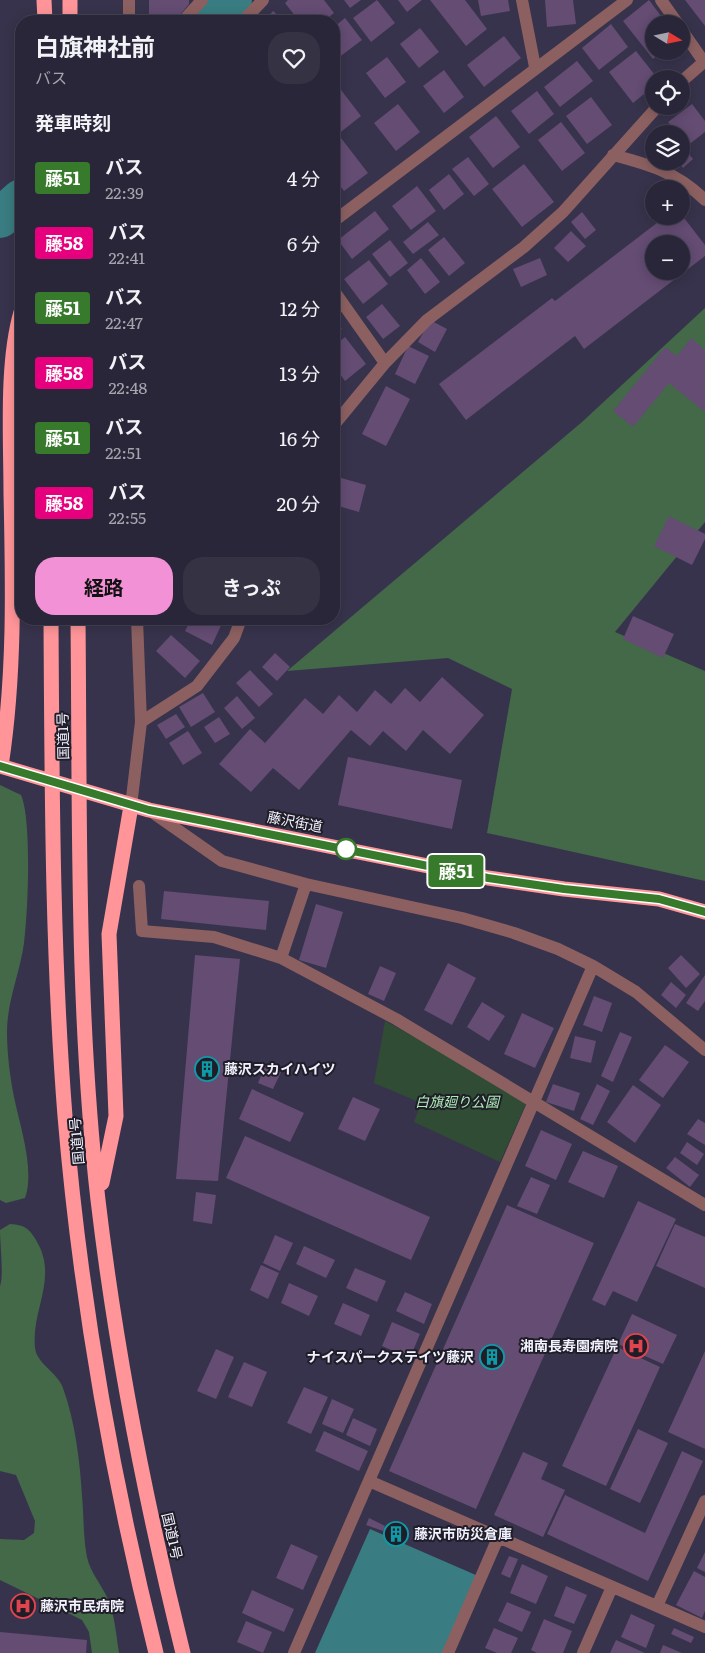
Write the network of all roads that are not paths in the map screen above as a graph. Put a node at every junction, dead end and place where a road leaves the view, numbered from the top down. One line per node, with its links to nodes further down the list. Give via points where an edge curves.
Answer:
1 (44, 0): 9 (highway)
2 (70, 0): 10 (highway)
3 (129, 0): 11 (street)
4 (202, 0): 12 (street)
5 (263, 0): 13 (street)
6 (522, 0): 17 (street)
7 (627, 0): 17 (street)
8 (662, 0): 14 (street)
9 (45, 15)
10 (70, 15)
11 (129, 15)
12 (188, 15)
13 (250, 15)
14 (672, 15)
15 (690, 42): 16 (street)
16 (704, 62): 18 (street)
17 (535, 67): 22 (street)
18 (690, 74)
19 (650, 115): 20 (street)
20 (613, 155): 21 (street, via 654,166 688,183); 25 (street, via 563,212 524,247 427,320)
21 (705, 200)
22 (340, 216)
23 (340, 300): 25 (street)
24 (15, 346): 32 (highway, via 11,442 13,609 8,725)
25 (385, 362): 26 (street)
26 (340, 418)
27 (51, 625): 51 (highway, 国道1号, via 53,816 65,1117 83,1277 116,1475)
28 (78, 625): 42 (highway, 国道1号, via 81,930 85,1035)
29 (137, 625): 31 (street)
30 (239, 625): 31 (street, via 234,638 197,686)
31 (142, 722): 33 (street)
32 (1, 766): 33 (highway, 藤沢街道)
33 (131, 806): 34 (highway, 藤沢街道); 42 (highway, via 109,934 116,1116)
34 (149, 810): 35 (street, via 222,861); 37 (highway, 藤沢街道, via 488,878 659,899)
35 (306, 884): 38 (street); 39 (street, via 497,928)
36 (139, 886): 38 (street, via 142,931 214,937)
37 (705, 912)
38 (281, 958): 41 (street, via 396,1019)
39 (593, 966): 40 (street, via 636,992); 41 (street)
40 (705, 1050)
41 (533, 1101): 43 (street); 44 (street)
42 (98, 1199): 52 (highway, 国道1号, via 142,1477)
43 (705, 1205)
44 (369, 1481): 47 (street); 53 (street)
45 (705, 1501): 46 (street)
46 (702, 1517): 49 (street)
47 (498, 1538): 48 (street); 54 (street)
48 (612, 1587): 49 (street); 55 (street)
49 (657, 1606): 50 (street)
50 (705, 1627)
51 (156, 1653)
52 (183, 1653)
53 (294, 1653)
54 (448, 1653)
55 (583, 1653)

